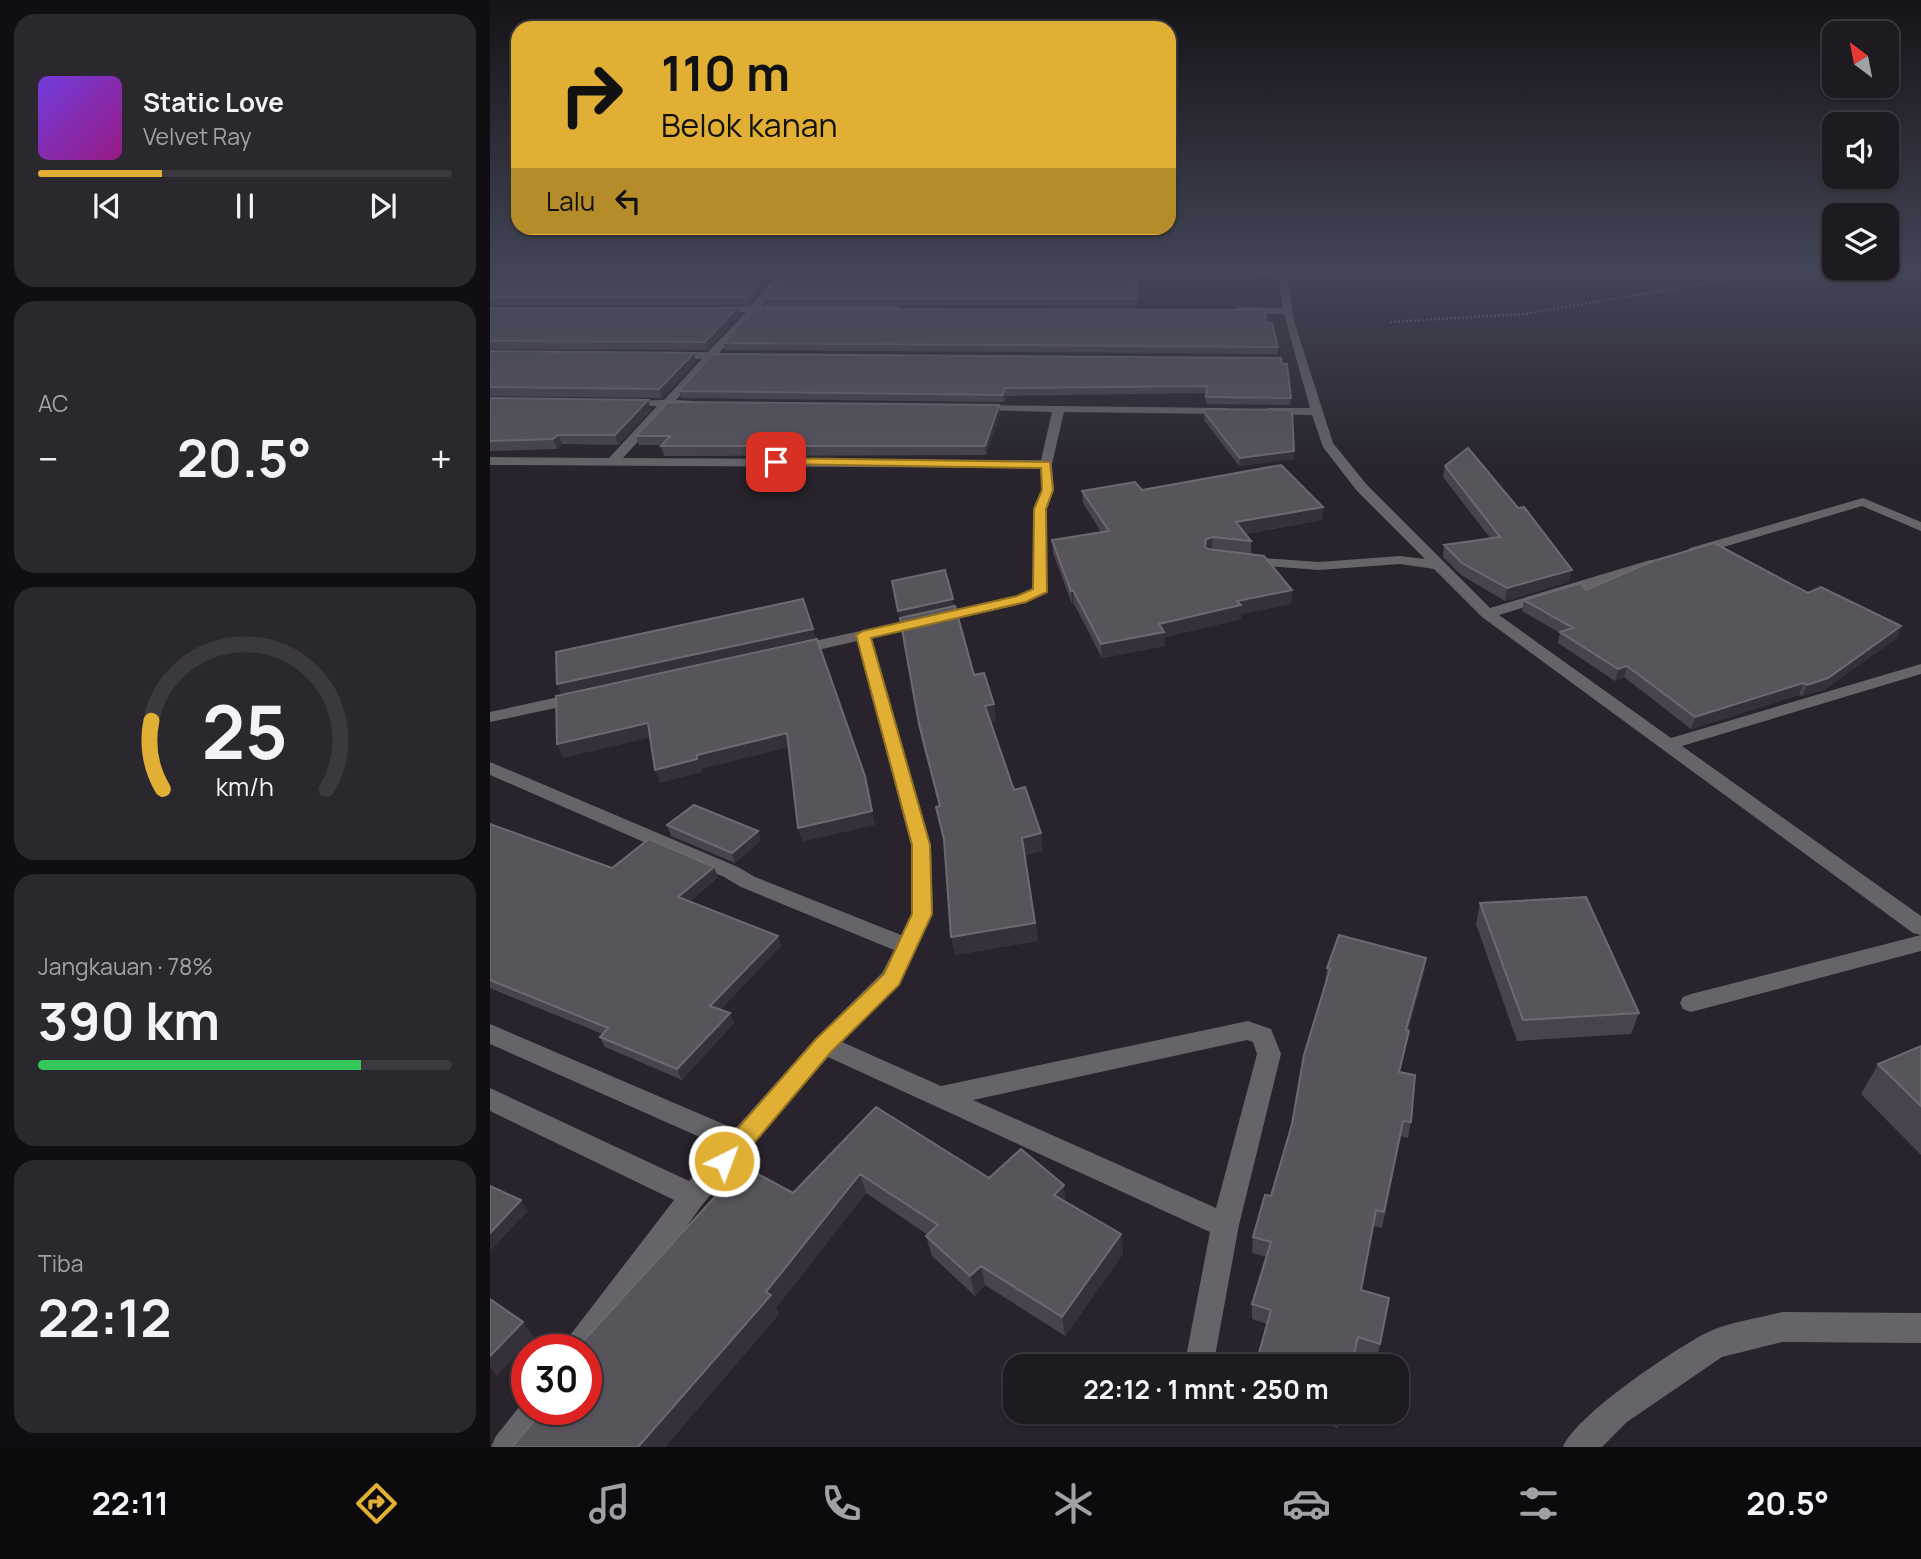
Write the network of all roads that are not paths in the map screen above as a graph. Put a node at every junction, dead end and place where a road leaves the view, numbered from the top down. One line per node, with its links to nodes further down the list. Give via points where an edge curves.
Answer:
1 (725, 340): 4 (street)
2 (1291, 340): 13 (street, via 1292,354)
3 (659, 351): 4 (street)
4 (714, 351): 5 (street); 7 (street)
5 (748, 352)
6 (612, 403): 7 (street)
7 (666, 403): 8 (street); 14 (street)
8 (707, 404)
9 (964, 407): 10 (street)
10 (1059, 408): 11 (street); 16 (street)
11 (1235, 411)
12 (1249, 411): 13 (street)
13 (1317, 412): 19 (street, via 1327,444)
14 (614, 460): 15 (street); 16 (street)
15 (490, 461)
16 (1046, 464): 21 (street, via 1048,490 1040,509 1040,592)
17 (1921, 527): 20 (street, via 1863,502)
18 (1227, 558): 19 (street, via 1280,565 1399,560)
19 (1436, 565): 20 (street)
20 (1487, 614): 26 (street)
21 (863, 635): 22 (street); 30 (street, via 921,845 922,914)
22 (783, 653)
23 (1921, 668): 26 (street)
24 (597, 694): 25 (street)
25 (490, 717)
26 (1665, 745): 28 (street)
27 (490, 768): 30 (street)
28 (1921, 927)
29 (1921, 943): 31 (street)
30 (906, 946): 33 (street, via 891,979)
31 (1691, 1003)
32 (490, 1034): 36 (street)
33 (824, 1045): 34 (street); 36 (street)
34 (939, 1097): 38 (street); 38 (street, via 1248,1030 1263,1036 1269,1054)
35 (490, 1099): 37 (street)
36 (740, 1143): 37 (street)
37 (693, 1196): 40 (street)
38 (1225, 1225): 41 (street)
39 (1921, 1328): 44 (street, via 1782,1327 1715,1344 1616,1411)
40 (590, 1334)
41 (1201, 1354)
42 (524, 1425): 43 (street)
43 (507, 1447)
44 (1579, 1447)

